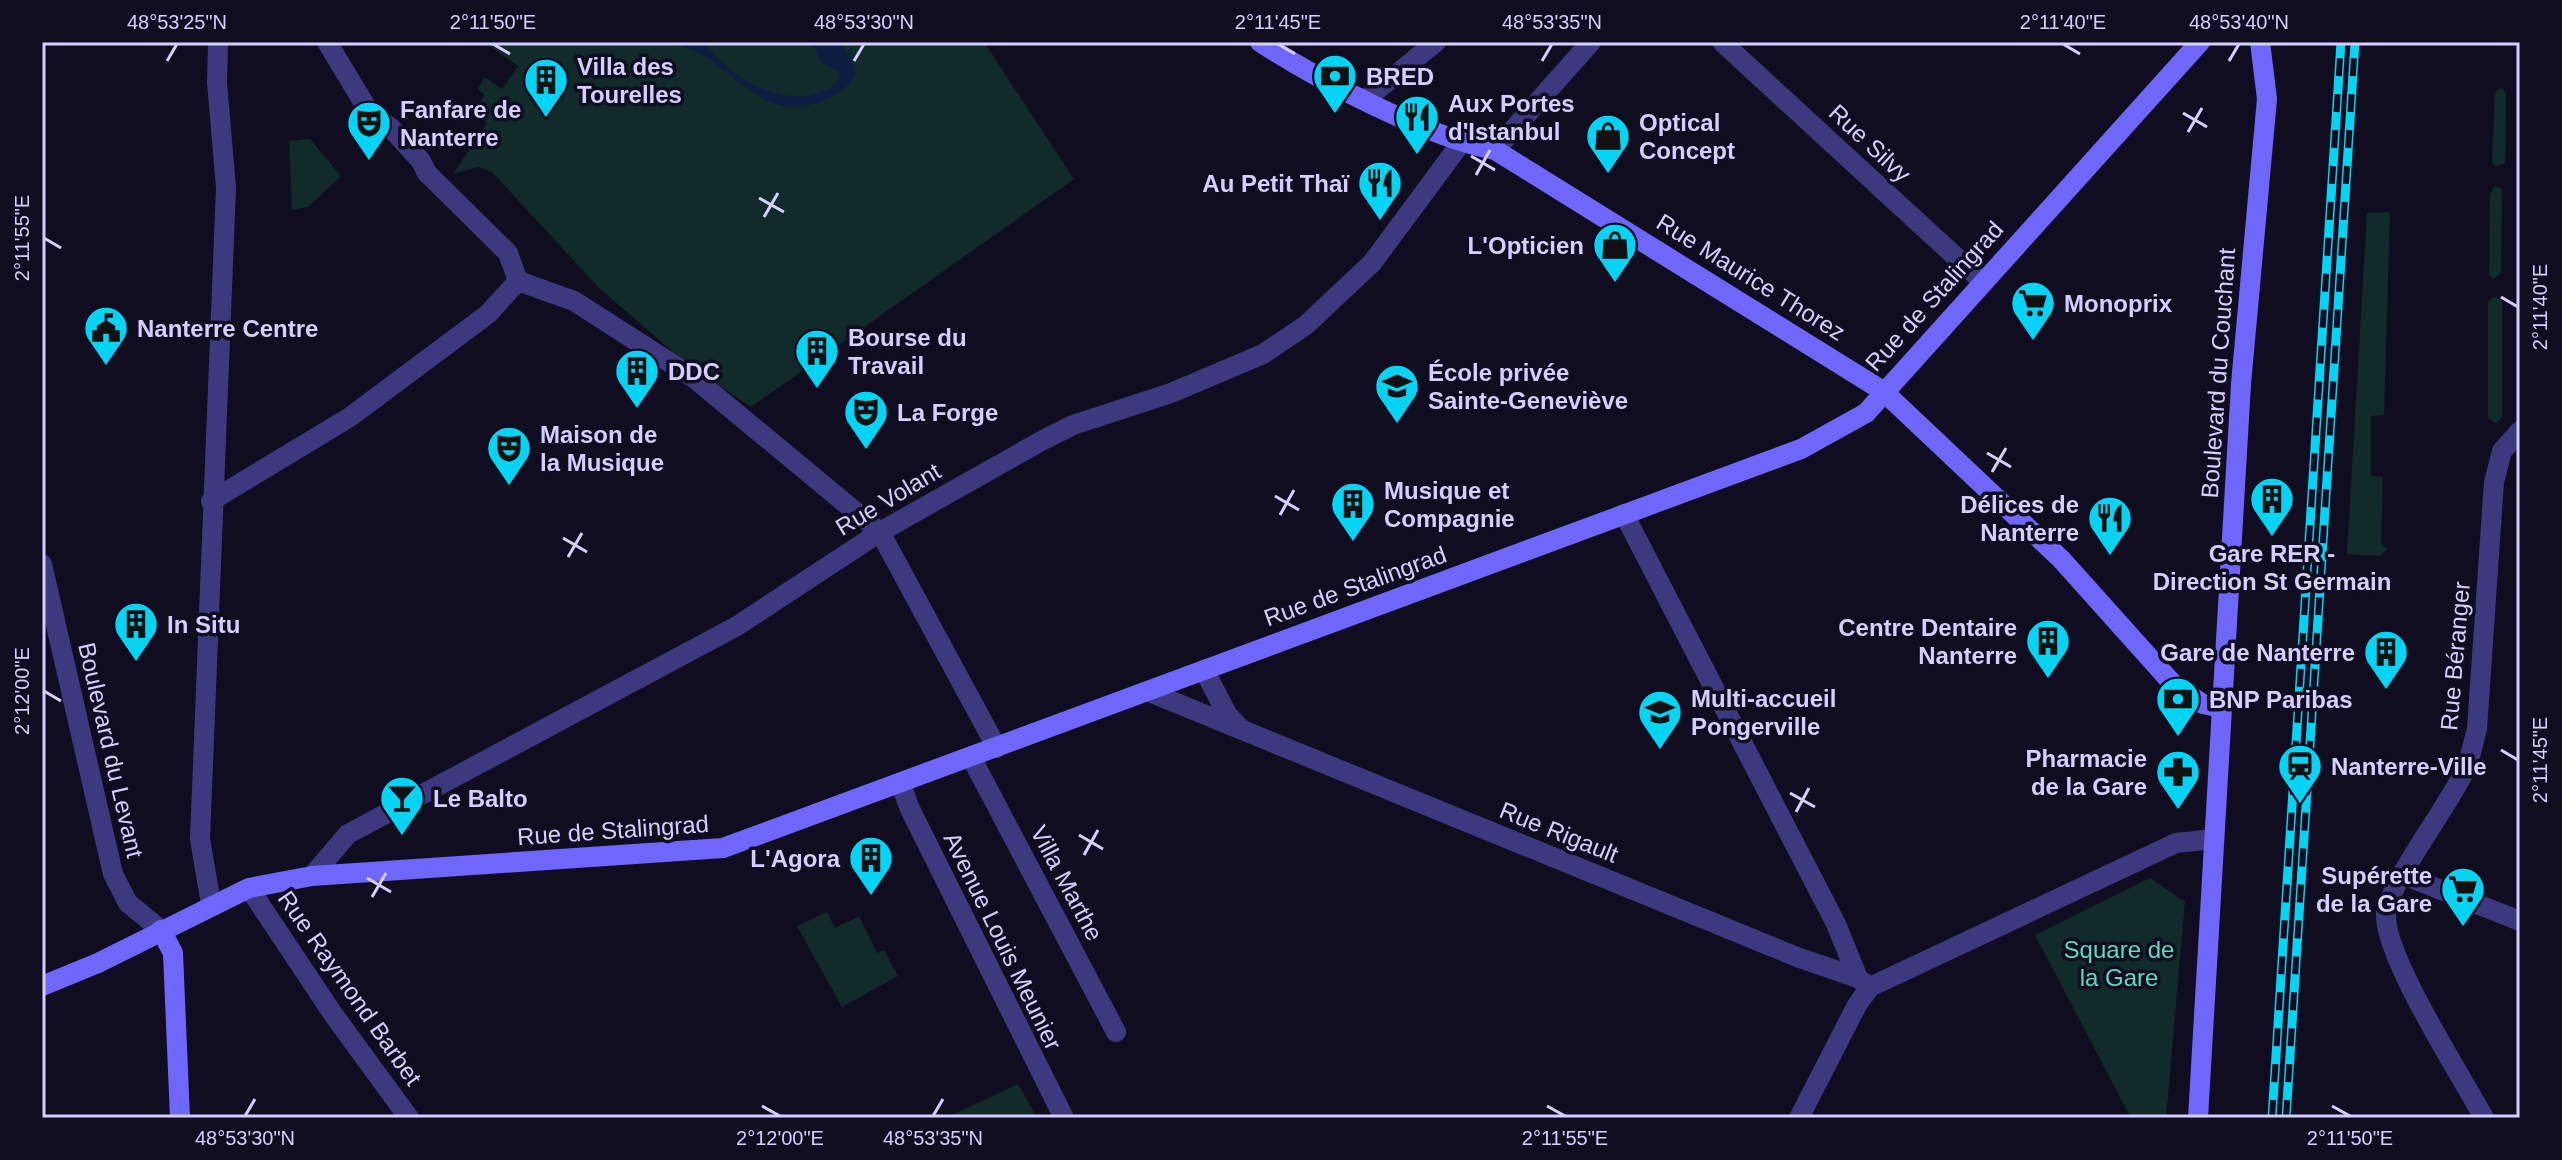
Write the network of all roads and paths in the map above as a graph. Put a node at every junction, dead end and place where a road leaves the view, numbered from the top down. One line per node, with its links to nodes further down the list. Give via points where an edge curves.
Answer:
1 (218, 42): 16 (street, via 226,188)
2 (327, 42): 12 (street, via 368,110 508,253)
3 (1260, 42): 9 (street, Rue Maurice Thorez)
4 (1436, 42): 9 (street)
5 (1591, 42): 11 (street)
6 (1722, 42): 13 (street, Rue Silvy)
7 (2200, 42): 13 (street, Rue de Stalingrad)
8 (2260, 42): 23 (street, Boulevard du Couchant, via 2267,99 2241,384)
9 (1366, 99): 10 (street, Rue Maurice Thorez)
10 (1461, 143): 11 (street, Rue Maurice Thorez); 18 (street, Rue Volant, via 1372,263 1306,325 1272,348 1171,393 1073,425)
11 (1495, 150): 14 (street, Rue Maurice Thorez)
12 (518, 281): 16 (street, via 488,314 350,417); 18 (street, via 574,301 694,378)
13 (1982, 281): 14 (street, Rue de Stalingrad)
14 (1883, 391): 17 (street, Rue de Stalingrad, via 1852,423 1801,449); 23 (street, Rue Maurice Thorez, via 2061,559 2173,684 2203,704)
15 (2520, 431): 29 (street, Rue Béranger, via 2502,451 2494,482 2477,729 2471,752)
16 (211, 501): 32 (street, via 200,839)
17 (1624, 514): 21 (street, Rue de Stalingrad); 35 (street)
18 (880, 532): 25 (street); 30 (street, Rue Volant, via 737,626 348,834)
19 (42, 564): 20 (street, Boulevard du Levant)
20 (50, 639): 34 (street, Boulevard du Levant, via 113,874 128,903)
21 (1204, 670): 22 (street, Rue de Stalingrad); 24 (street)
22 (1147, 691): 24 (street, Rue Rigault); 25 (street, Rue de Stalingrad)
23 (2222, 708): 28 (street, Boulevard du Couchant)
24 (1241, 730): 35 (street, Rue Rigault)
25 (997, 748): 26 (street, Rue de Stalingrad)
26 (971, 757): 27 (street, Rue de Stalingrad); 37 (street, Villa Marthe)
27 (901, 784): 30 (street, Rue de Stalingrad, via 723,848); 40 (street, Avenue Louis Meunier)
28 (2214, 839): 35 (street, via 2176,843); 42 (street, Boulevard du Couchant)
29 (2403, 875): 33 (street); 43 (street, Rue Béranger, via 2386,916 2401,967)
30 (312, 876): 31 (street, Rue de Stalingrad)
31 (249, 888): 32 (street, Rue de Stalingrad); 39 (street, Rue Raymond Barbet)
32 (211, 904): 34 (street, Rue de Stalingrad)
33 (2520, 921)
34 (161, 930): 36 (street, Rue de Stalingrad); 38 (street, via 173,953)
35 (1864, 983): 41 (street)
36 (42, 986)
37 (1116, 1032)
38 (180, 1118)
39 (409, 1118)
40 (1064, 1118)
41 (1799, 1118)
42 (2198, 1118)
43 (2484, 1118)

